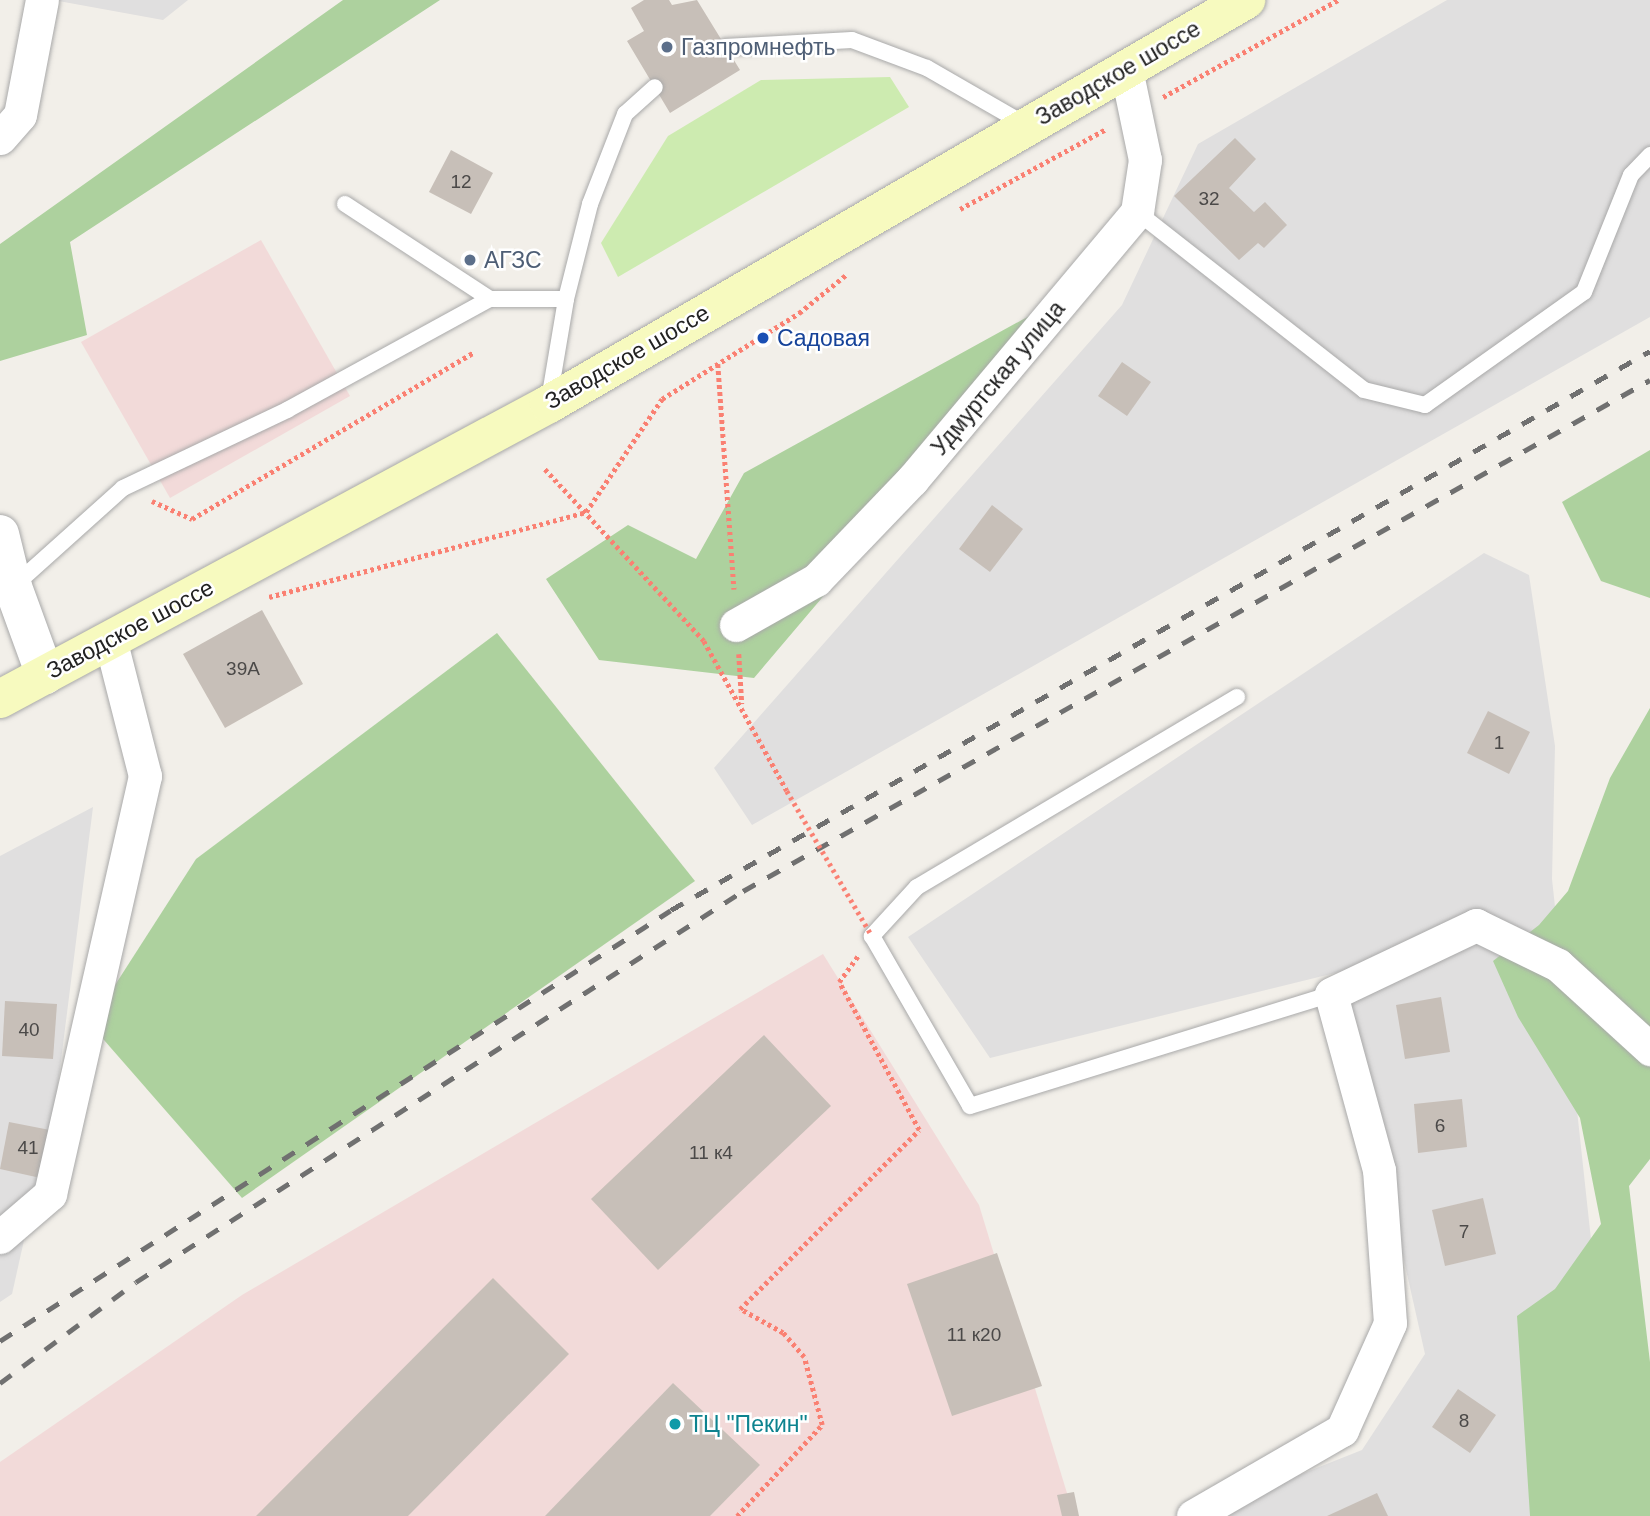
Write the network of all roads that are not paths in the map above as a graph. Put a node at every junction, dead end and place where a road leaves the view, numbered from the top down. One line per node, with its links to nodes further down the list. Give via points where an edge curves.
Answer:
1 (42, 0): 7 (street, via 20,115)
2 (1246, 0): 4 (main road, Заводское шоссе)
3 (725, 47): 6 (lane, via 852,40 927,68)
4 (1126, 69): 6 (main road, Заводское шоссе); 10 (street, via 1145,160)
5 (655, 88): 12 (lane, via 625,114 590,204)
6 (1026, 125): 13 (main road, Заводское шоссе)
7 (0, 138)
8 (1650, 155): 10 (lane, via 1631,175 1584,292 1425,405 1364,390)
9 (345, 204): 11 (lane)
10 (1137, 212): 16 (street, Удмуртская улица, via 912,480 817,580)
11 (490, 299): 12 (lane); 15 (lane, via 287,410 123,488)
12 (566, 299): 13 (lane)
13 (549, 404): 17 (main road, Заводское шоссе)
14 (0, 534): 15 (street)
15 (13, 587): 18 (street)
16 (736, 625)
17 (110, 639): 18 (main road, Заводское шоссе); 23 (street, via 145,776 50,1194)
18 (45, 675): 20 (main road, Заводское шоссе)
19 (1237, 697): 21 (lane, via 917,887 872,936 970,1106)
20 (0, 699)
21 (1331, 993): 22 (street, via 1476,925 1558,965); 24 (street, via 1379,1170 1390,1322 1342,1430)
22 (1650, 1049)
23 (0, 1237)
24 (1193, 1516)

